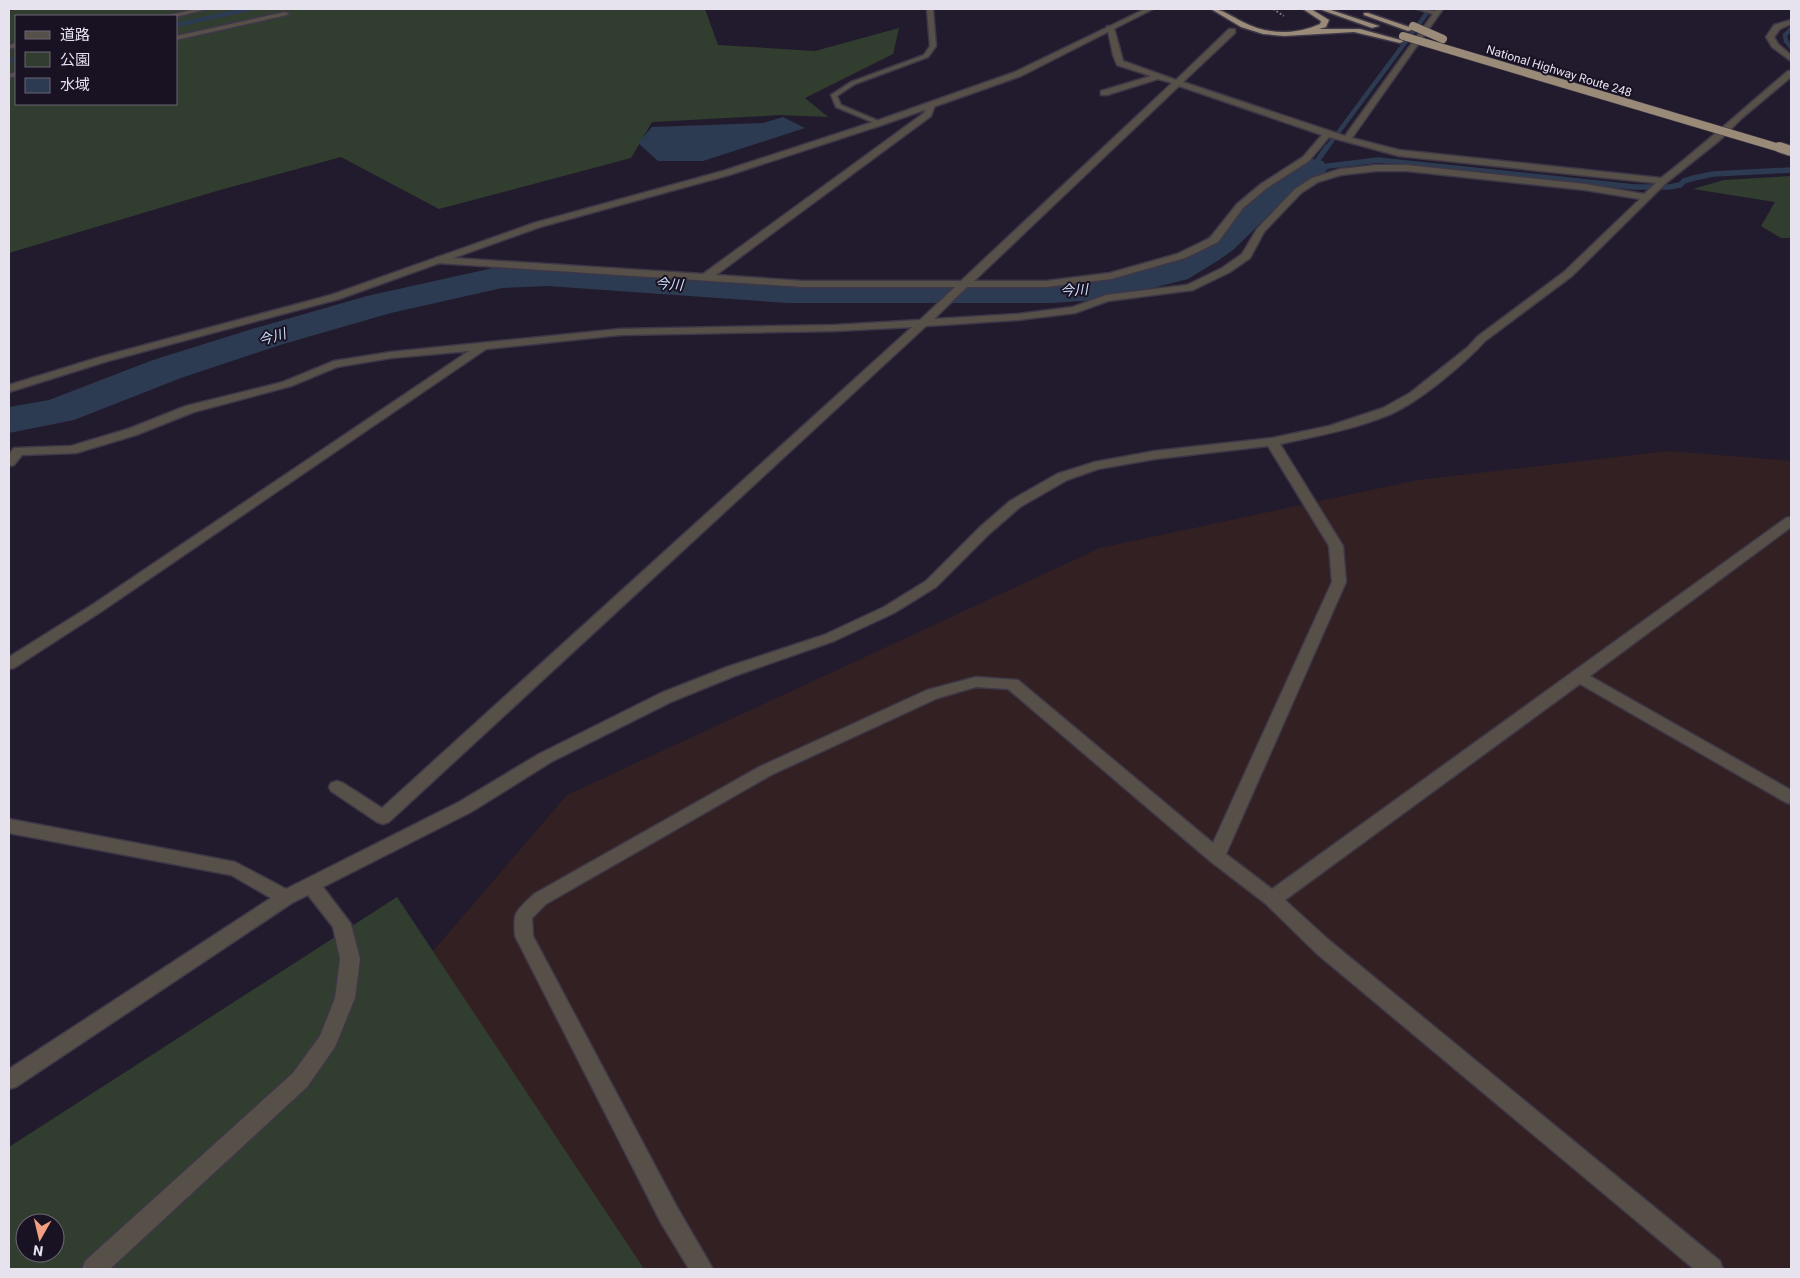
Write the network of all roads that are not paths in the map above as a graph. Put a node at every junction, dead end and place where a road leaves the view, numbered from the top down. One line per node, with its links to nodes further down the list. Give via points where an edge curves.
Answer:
1 (204, 9): 12 (street)
2 (272, 9): 18 (street, via 285,14)
3 (930, 9): 28 (lane, via 933,46 926,56 853,83 834,95 838,106)
4 (1150, 9): 14 (street)
5 (1214, 9): 17 (highway, via 1251,29)
6 (1306, 9): 17 (highway, via 1325,20 1323,25)
7 (1322, 9): 19 (highway, National Highway Route 248)
8 (1377, 9): 15 (highway)
9 (1420, 9): 10 (street)
10 (1438, 11): 31 (street)
11 (1360, 12): 15 (highway, National Highway Route 248)
12 (175, 15)
13 (1791, 22): 20 (street, via 1777,27 1770,37)
14 (1110, 28): 22 (street, via 1120,63); 26 (street, via 1018,74)
15 (1412, 28): 25 (highway, National Highway Route 248, bridge)
16 (1232, 31): 23 (street)
17 (1305, 34): 19 (highway, via 1356,31)
18 (178, 38)
19 (1401, 38): 32 (highway, National Highway Route 248, bridge)
20 (1791, 60)
21 (1791, 73): 33 (street)
22 (1158, 76): 23 (street); 24 (street)
23 (1177, 82): 30 (street); 37 (street)
24 (1104, 93)
25 (1649, 100)
26 (932, 105): 28 (street); 36 (street, via 928,114)
27 (1722, 121): 29 (highway)
28 (879, 123): 35 (street, via 726,173 537,225)
29 (1740, 126)
30 (1327, 134): 31 (street); 37 (street, via 1306,159 1240,206 1214,240 1181,256 1111,276 1046,284)
31 (1347, 139): 33 (street, via 1411,156)
32 (1791, 151)
33 (1663, 181): 34 (street)
34 (1650, 194): 38 (street, via 1407,168 1340,172 1315,180 1298,191 1260,231 1246,256 1189,288 1106,298 1066,311); 41 (street, via 1568,274 1481,339 1414,396 1387,411 1332,429)
35 (437, 260): 36 (street); 40 (street, via 292,310 104,359)
36 (705, 278): 37 (street, via 812,284)
37 (962, 286): 38 (street)
38 (924, 322): 39 (street, via 835,328 620,332); 46 (street, via 383,816)
39 (486, 344): 42 (street, via 334,364 287,384 190,410 72,450 18,450); 44 (street, via 97,608)
40 (9, 389)
41 (1272, 442): 49 (street, via 1336,546 1339,582); 50 (street, via 1155,455 1095,466 1062,477 1015,504 931,584 889,610 829,638 667,697 545,758 465,807)
42 (9, 462)
43 (1791, 521): 45 (street)
44 (9, 664)
45 (1579, 677): 47 (street); 52 (street)
46 (336, 787)
47 (1791, 798)
48 (9, 826): 51 (street, via 235,869)
49 (1216, 856): 52 (street); 55 (street, via 1012,684 976,682 933,694 765,771 540,899 523,916 524,936 669,1215)
50 (311, 885): 51 (street); 54 (street, via 342,924 350,959 344,998 328,1041 300,1080)
51 (286, 898): 53 (street)
52 (1272, 899): 56 (street, via 1323,947)
53 (9, 1080)
54 (93, 1269)
55 (702, 1269)
56 (1712, 1269)

